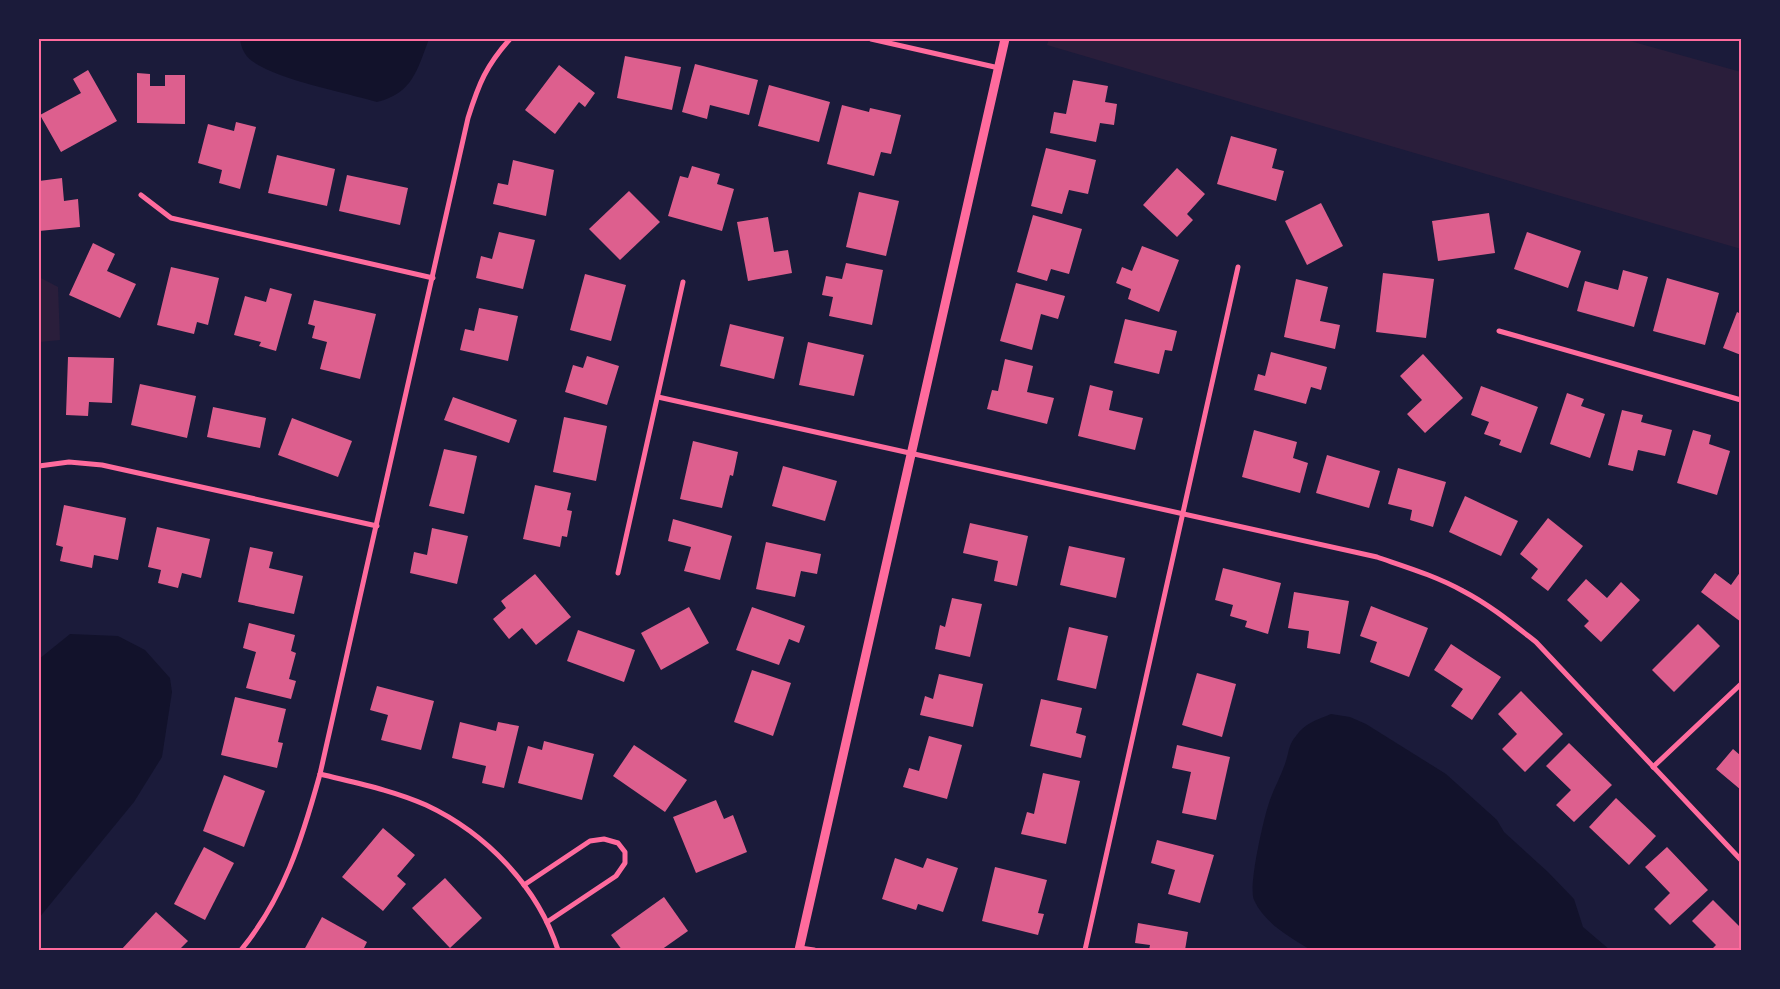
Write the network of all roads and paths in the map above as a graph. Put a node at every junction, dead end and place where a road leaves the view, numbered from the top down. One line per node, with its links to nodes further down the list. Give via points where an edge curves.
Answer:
1 (510, 39): 7 (street, via 490,62 468,118)
2 (870, 39): 4 (street)
3 (1005, 39): 4 (street)
4 (999, 68): 12 (street)
5 (141, 194): 7 (street, via 171,218)
6 (1238, 267): 14 (street)
7 (433, 278): 15 (street)
8 (683, 282): 10 (street)
9 (1500, 331): 11 (street)
10 (658, 397): 12 (street); 16 (street)
11 (1741, 400)
12 (911, 452): 14 (street); 23 (street)
13 (39, 466): 15 (street, via 68,462 102,466)
14 (1183, 515): 18 (street, via 1377,557 1463,591 1498,612 1536,642); 27 (street)
15 (377, 526): 19 (street)
16 (618, 573)
17 (1741, 684): 18 (street)
18 (1653, 767): 20 (street)
19 (320, 774): 21 (street, via 391,792 427,806 496,852); 24 (street, via 300,844 281,888)
20 (1741, 860)
21 (524, 885): 22 (street); 22 (street, via 590,841 604,838 618,843 625,852 625,864 616,876)
22 (547, 922): 25 (street)
23 (800, 949): 26 (street)
24 (241, 950)
25 (558, 950)
26 (814, 950)
27 (1085, 950)

